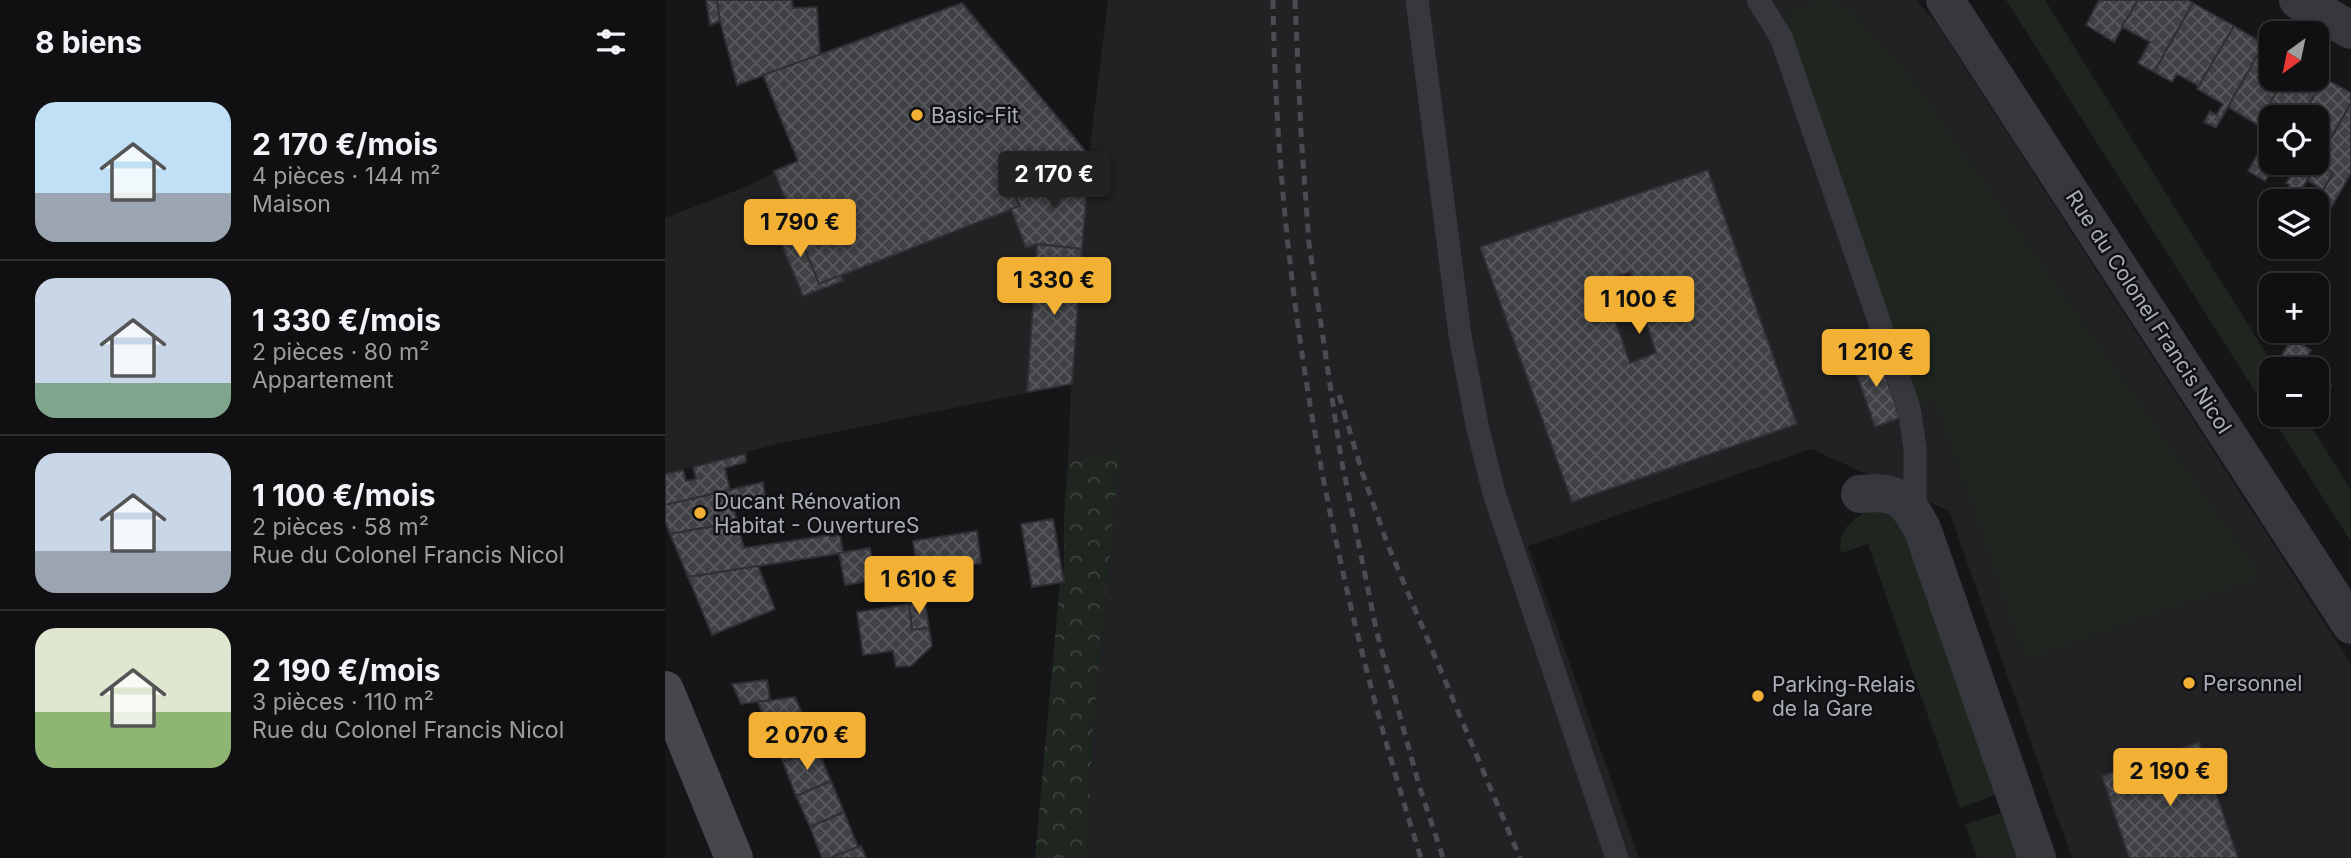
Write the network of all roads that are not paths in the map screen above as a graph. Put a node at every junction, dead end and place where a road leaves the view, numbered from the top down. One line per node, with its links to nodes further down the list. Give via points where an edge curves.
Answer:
1 (1417, 0): 11 (lane, via 1460,335 1486,467)
2 (1758, 0): 7 (lane, via 1781,37 1909,408 1915,449)
3 (1945, 0): 8 (street, Rue du Colonel Francis Nicol)
4 (2298, 0): 5 (street)
5 (2351, 30)
6 (1860, 494): 7 (street, via 1895,496)
7 (1915, 516): 12 (street)
8 (2351, 625)
9 (665, 691): 10 (main road)
10 (734, 858)
11 (1617, 858)
12 (2037, 858)

